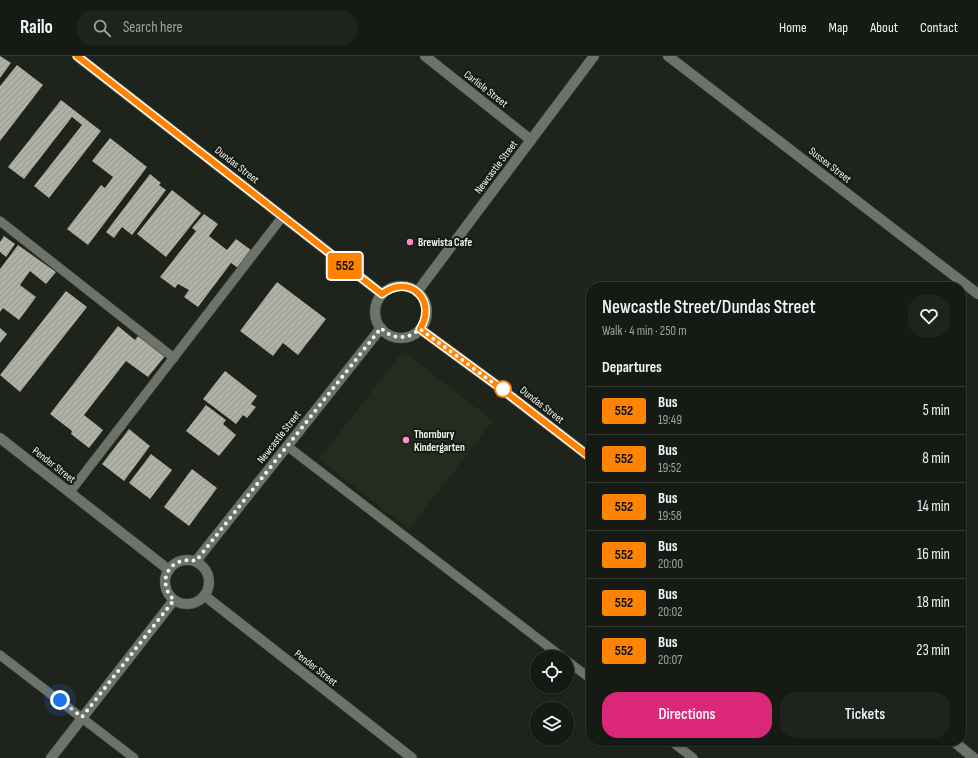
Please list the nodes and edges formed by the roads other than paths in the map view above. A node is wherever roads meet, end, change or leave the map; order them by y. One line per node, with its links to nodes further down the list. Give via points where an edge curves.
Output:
1 (78, 56): 6 (street, Dundas Street)
2 (425, 56): 5 (street, Carlisle Street)
3 (594, 56): 5 (street, Newcastle Street)
4 (668, 56): 8 (street, Sussex Street)
5 (531, 140): 10 (street, Newcastle Street)
6 (283, 216): 11 (street, Dundas Street); 15 (lane)
7 (0, 221): 15 (lane)
8 (962, 282)
9 (966, 285): 12 (street, Sussex Street)
10 (417, 292): 11 (street, via 403,286); 14 (street, via 426,306 425,322)
11 (382, 294): 13 (street, via 375,307 377,322)
12 (978, 294)
13 (381, 328): 14 (street, via 386,333 400,338 415,334); 17 (street, Newcastle Street)
14 (420, 329): 18 (street, Dundas Street)
15 (174, 358): 19 (lane)
16 (0, 438): 19 (street, Pender Street)
17 (287, 446): 20 (street, Newcastle Street); 24 (lane)
18 (586, 454)
19 (70, 492): 21 (street, Pender Street)
20 (196, 561): 21 (street, via 184,560); 22 (street, via 207,570 209,577 210,584)
21 (168, 570): 23 (street, via 165,582 169,595)
22 (205, 596): 23 (street, via 200,601 186,605); 33 (street, Pender Street)
23 (174, 600): 28 (street)
24 (553, 650)
25 (0, 655): 28 (lane)
26 (574, 666): 27 (lane)
27 (586, 675)
28 (82, 717): 31 (street); 32 (lane)
29 (677, 746): 34 (lane)
30 (958, 746): 35 (street)
31 (51, 758)
32 (134, 758)
33 (412, 758)
34 (693, 758)
35 (974, 758)

